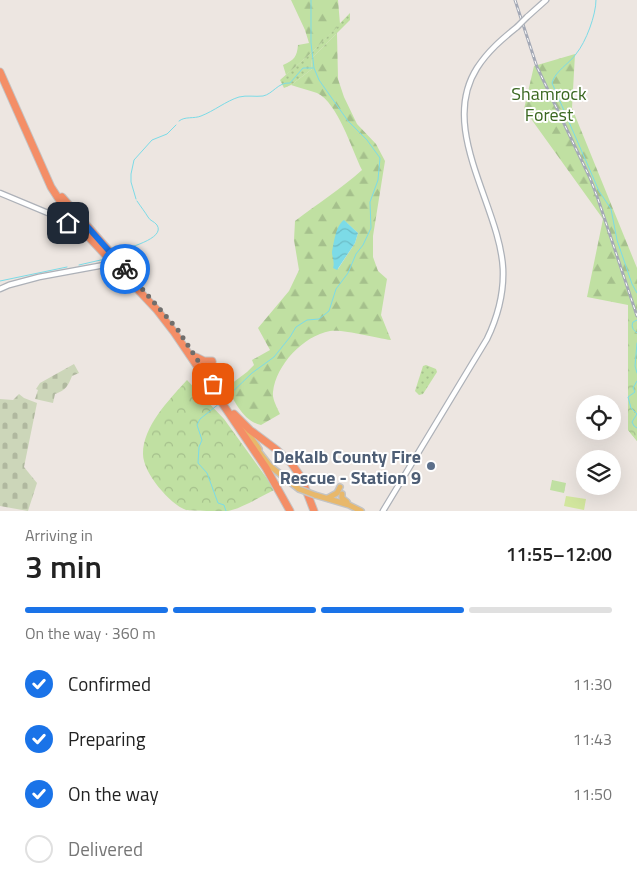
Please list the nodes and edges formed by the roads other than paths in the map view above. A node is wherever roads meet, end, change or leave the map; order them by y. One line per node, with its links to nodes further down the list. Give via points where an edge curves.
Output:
1 (546, 0): 23 (main road, bridge, via 496,44 477,67 464,109 465,131 502,259 501,301 487,339)
2 (0, 72): 4 (highway, via 51,187)
3 (0, 193): 5 (main road)
4 (75, 217): 5 (main road); 6 (highway); 7 (highway)
5 (60, 218): 6 (main road)
6 (86, 234): 7 (highway)
7 (116, 263): 8 (main road, via 32,279); 9 (highway, via 170,320); 11 (highway, via 168,324)
8 (0, 289)
9 (196, 357): 10 (highway); 10 (highway, via 212,361 206,366)
10 (207, 375): 11 (highway)
11 (219, 396): 12 (highway)
12 (225, 405): 13 (highway); 14 (highway)
13 (232, 412): 15 (main road); 21 (highway, via 291,463)
14 (242, 431): 15 (main road); 20 (highway)
15 (279, 475): 18 (main road, bridge, via 299,489)
16 (340, 487): 18 (main road)
17 (342, 494): 19 (main road)
18 (328, 498): 19 (main road)
19 (349, 505): 22 (main road)
20 (290, 511)
21 (314, 511)
22 (361, 511)
23 (383, 511)

